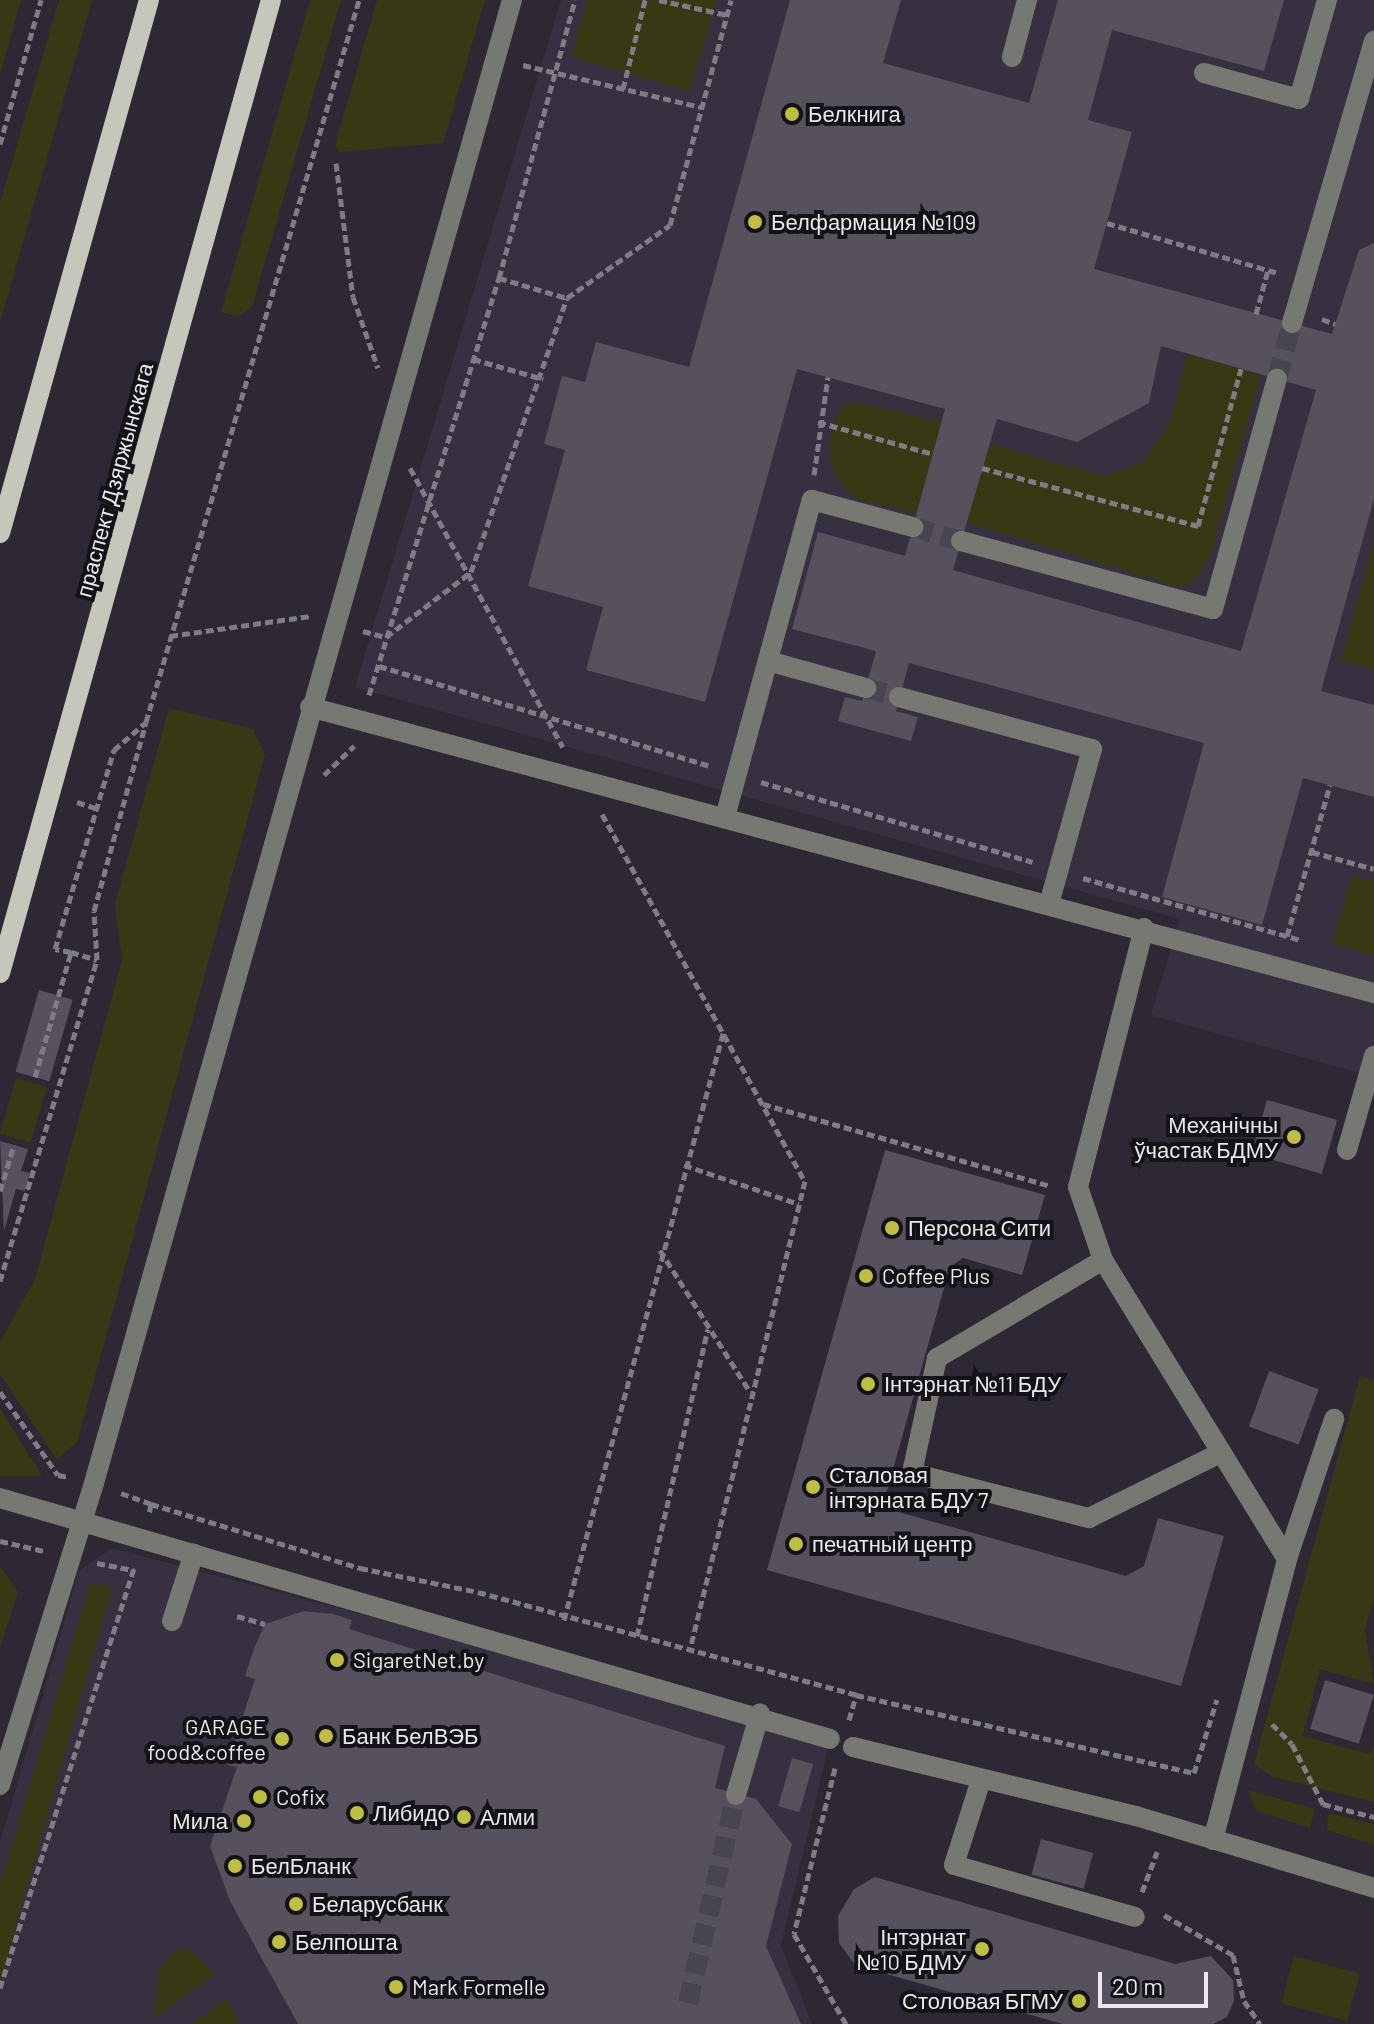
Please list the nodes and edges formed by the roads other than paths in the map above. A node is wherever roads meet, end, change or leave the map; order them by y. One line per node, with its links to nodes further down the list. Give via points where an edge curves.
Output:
1 (149, 0): 12 (main road)
2 (271, 0): 21 (main road, праспект Дзяржынскага)
3 (512, 0): 17 (street)
4 (1027, 0): 7 (street)
5 (1327, 0): 8 (street, via 1299,99)
6 (1374, 41): 9 (street)
7 (1012, 57)
8 (1204, 73)
9 (1292, 323)
10 (1277, 379): 13 (street, via 1213,609)
11 (913, 527): 14 (street, via 812,500)
12 (0, 533)
13 (961, 541)
14 (768, 661): 15 (street); 18 (street)
15 (866, 688)
16 (899, 697): 19 (street, via 1092,749)
17 (310, 707): 18 (street); 29 (street)
18 (725, 817): 19 (street)
19 (1049, 904): 20 (street)
20 (1144, 928): 22 (street); 25 (street, via 1080,1155 1078,1187)
21 (0, 973)
22 (1374, 993)
23 (1374, 1056): 24 (street)
24 (1347, 1150)
25 (1103, 1260): 27 (street); 27 (street, via 937,1358 912,1473 1089,1518)
26 (1334, 1419): 31 (street)
27 (1222, 1452): 31 (street)
28 (0, 1498): 29 (street)
29 (82, 1520): 30 (street); 35 (street)
30 (194, 1553): 32 (street); 33 (street)
31 (1287, 1559): 37 (street)
32 (172, 1621)
33 (760, 1713): 34 (street); 36 (street)
34 (980, 1783): 37 (street); 39 (street, via 954,1865)
35 (0, 1785)
36 (736, 1795)
37 (1213, 1840): 38 (street)
38 (1374, 1888)
39 (1141, 1910)

